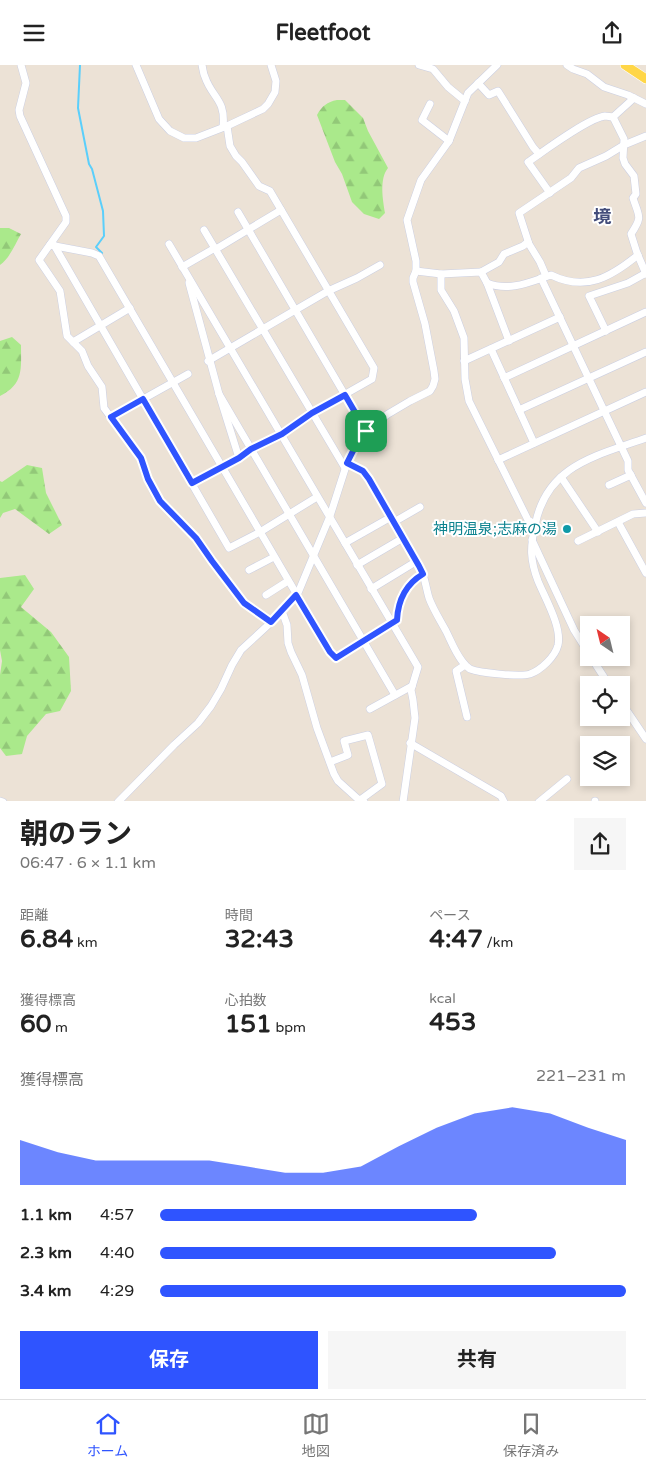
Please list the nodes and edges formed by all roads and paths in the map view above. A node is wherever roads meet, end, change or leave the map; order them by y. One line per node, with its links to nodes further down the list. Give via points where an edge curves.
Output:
1 (21, 65): 28 (street, via 26,83 20,116 66,216 66,222)
2 (202, 65): 16 (street, via 205,78 220,101)
3 (271, 65): 16 (street, via 276,81 275,92 268,104)
4 (419, 65): 12 (street, via 433,69)
5 (496, 65): 10 (street)
6 (567, 65): 11 (street, via 604,87)
7 (625, 65): 9 (main road)
8 (138, 66): 16 (street, via 159,119 170,131 184,138 196,138)
9 (646, 79)
10 (478, 83): 12 (street); 20 (street, via 489,95 498,91)
11 (634, 98): 13 (street); 15 (street)
12 (465, 101): 18 (street)
13 (646, 104)
14 (430, 105): 18 (street, via 422,120)
15 (613, 117): 19 (street); 20 (street, via 598,119)
16 (225, 127): 22 (street, via 236,156 259,186 270,191)
17 (646, 136): 19 (street)
18 (450, 141): 33 (street, via 422,179 409,212 407,220)
19 (624, 145): 21 (street, via 579,169); 30 (street, via 623,158 634,176 636,194 633,199 640,219 631,234)
20 (539, 154): 21 (street, via 528,162)
21 (550, 193): 26 (street, via 519,213)
22 (281, 210): 25 (street); 40 (street)
23 (238, 213): 25 (street)
24 (204, 230): 29 (street)
25 (248, 230): 29 (street); 42 (street)
26 (528, 242): 34 (street, via 504,254 499,262); 38 (street, via 540,262)
27 (169, 244): 32 (street)
28 (52, 245): 41 (street, via 99,255); 45 (street); 49 (street, via 39,260 60,291 65,329)
29 (216, 248): 32 (street); 46 (street)
30 (638, 255): 35 (street); 38 (street, via 612,274 590,281 562,280 551,275)
31 (380, 265): 40 (street)
32 (182, 267): 37 (street)
33 (416, 271): 36 (street); 68 (street, via 413,282 435,379 433,387)
34 (481, 272): 36 (street); 39 (street)
35 (646, 273): 47 (street, via 628,283 590,295)
36 (441, 274): 55 (street, via 441,290 454,311 464,338)
37 (187, 275): 51 (street); 54 (street)
38 (543, 277): 39 (street, via 514,286); 44 (street)
39 (487, 283): 48 (street)
40 (328, 291): 42 (street); 62 (street, via 374,368 372,379)
41 (130, 308): 45 (street); 59 (street)
42 (295, 310): 46 (street); 62 (street)
43 (646, 312): 47 (street)
44 (560, 317): 48 (street); 50 (street)
45 (100, 325): 49 (street); 63 (street)
46 (263, 329): 51 (street); 66 (street)
47 (606, 331): 50 (street)
48 (509, 341): 52 (street)
49 (73, 342): 67 (street, via 82,351 102,387 104,408)
50 (574, 346): 57 (street); 58 (street)
51 (230, 348): 54 (street); 69 (street)
52 (491, 349): 55 (street); 57 (street)
53 (646, 352): 58 (street)
54 (209, 361): 61 (street)
55 (464, 361): 75 (street, via 469,401)
56 (188, 374): 59 (street)
57 (504, 378): 64 (street)
58 (589, 378): 64 (street); 65 (street)
59 (173, 382): 63 (street); 77 (street)
60 (646, 392): 65 (street)
61 (219, 394): 73 (street); 74 (street)
62 (345, 395): 66 (street); 68 (street)
63 (143, 399): 67 (street); 80 (street)
64 (519, 410): 71 (street)
65 (604, 411): 71 (street); 72 (street)
66 (312, 413): 69 (street); 76 (street)
67 (111, 417): 109 (street, via 141,458 160,501 196,538 244,603)
68 (366, 431): 76 (street)
69 (282, 434): 73 (street); 82 (street)
70 (646, 438): 72 (street)
71 (534, 443): 75 (street)
72 (621, 447): 78 (street); 79 (street, via 575,466)
73 (251, 449): 74 (street); 86 (street)
74 (239, 458): 77 (street)
75 (498, 460): 90 (street, via 528,520)
76 (346, 466): 87 (street); 88 (street, via 363,471)
77 (222, 467): 80 (street); 91 (street)
78 (631, 475): 81 (street); 83 (street)
79 (561, 477): 90 (street, via 544,498); 92 (street)
80 (192, 483): 91 (street, via 229,548)
81 (609, 485)
82 (317, 497): 86 (street); 87 (street)
83 (646, 503)
84 (420, 507): 88 (street)
85 (646, 513): 89 (street, via 633,514)
86 (289, 514): 91 (street); 98 (street)
87 (330, 516): 96 (street); 98 (street)
88 (392, 519): 93 (street); 96 (street)
89 (618, 522): 92 (street); 102 (street)
90 (535, 524): 94 (street)
91 (260, 532): 97 (street)
92 (598, 532): 95 (street)
93 (403, 537): 99 (street); 100 (street)
94 (532, 540): 111 (street); 113 (street, via 532,566 556,625 558,646 547,663 531,674 521,676 478,671)
95 (578, 541)
96 (344, 543): 100 (street)
97 (274, 557): 101 (street); 104 (street)
98 (313, 557): 107 (street); 112 (street)
99 (416, 561): 103 (street); 105 (street)
100 (357, 565): 105 (street)
101 (249, 571)
102 (646, 573)
103 (423, 574): 110 (street, via 407,588 397,620); 113 (street, via 436,613)
104 (288, 581): 106 (street); 107 (street)
105 (371, 589): 110 (street)
106 (266, 595)
107 (296, 595): 108 (street); 112 (street, via 336,658)
108 (282, 611): 109 (street); 121 (street, via 288,643 302,675)
109 (271, 622): 123 (street, via 241,650 211,706 198,723)
110 (392, 623): 112 (street); 114 (street, via 418,667)
111 (580, 640)
112 (363, 641): 115 (street)
113 (465, 665): 118 (street, via 456,671)
114 (412, 686): 115 (street); 120 (street, via 415,718)
115 (395, 695): 116 (street)
116 (370, 709)
117 (630, 715): 119 (street)
118 (467, 717)
119 (646, 739)
120 (410, 743): 125 (street); 126 (street, via 501,796)
121 (330, 762): 124 (street, via 338,781); 124 (street, via 348,755 344,741 368,735 382,784 365,795)
122 (567, 779): 127 (street)
123 (118, 801)
124 (362, 801)
125 (403, 801)
126 (504, 801)
127 (540, 801)

